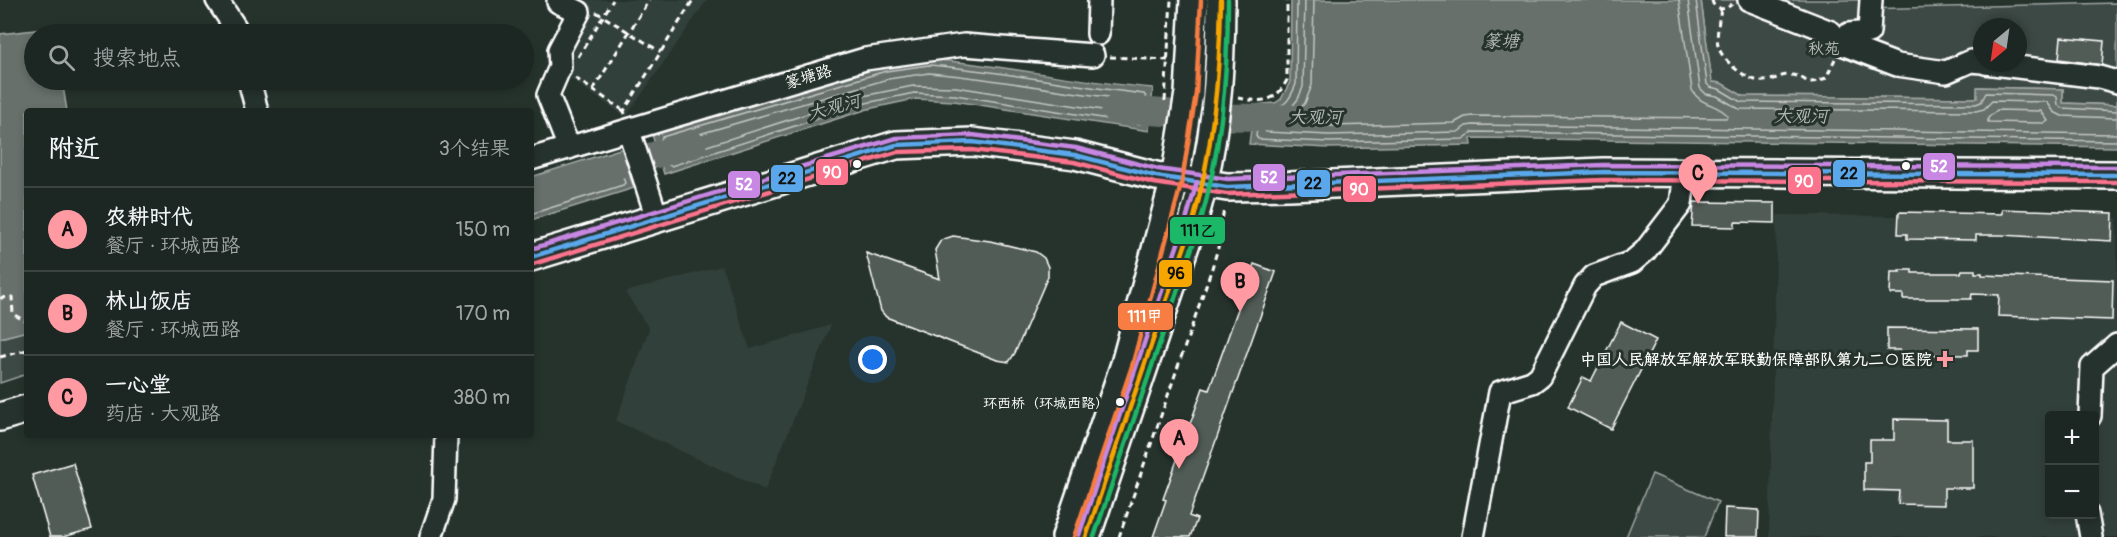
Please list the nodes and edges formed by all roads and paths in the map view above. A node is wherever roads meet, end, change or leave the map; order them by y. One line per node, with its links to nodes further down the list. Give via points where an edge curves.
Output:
1 (217, 0): 18 (street)
2 (613, 0): 17 (path)
3 (649, 0): 19 (path)
4 (693, 0): 22 (path)
5 (1099, 0): 20 (street)
6 (1171, 0): 24 (path)
7 (1194, 0): 32 (main road)
8 (1221, 0): 33 (main road)
9 (1287, 0): 33 (path, via 1287,80 1282,90 1273,98 1258,101)
10 (1712, 0): 15 (path)
11 (1734, 0): 15 (path)
12 (1749, 0): 21 (street, via 1831,32)
13 (1871, 0): 21 (street, via 1869,32 1849,34)
14 (558, 2): 36 (street, via 579,12 559,50 560,67 548,95)
15 (1721, 9): 21 (path, via 1718,46 1724,57 1738,70 1764,82 1783,75 1794,75 1806,82 1826,78)
16 (596, 12): 17 (path)
17 (603, 16): 19 (path); 26 (path)
18 (233, 24)
19 (629, 32): 22 (path); 31 (path)
20 (1098, 33)
21 (1842, 44): 25 (street, via 1897,65 1946,72)
22 (661, 52): 35 (path)
23 (1093, 56): 24 (path); 35 (street, 篆塘路, via 964,45 865,59)
24 (1168, 60): 32 (path)
25 (1973, 61)
26 (573, 64)
27 (2027, 68): 29 (street)
28 (568, 74): 31 (path)
29 (2117, 82)
30 (252, 90): 34 (street)
31 (593, 90): 35 (path)
32 (1178, 91): 40 (main road, via 1184,135)
33 (1227, 97): 41 (main road, via 1212,139)
34 (256, 108)
35 (627, 121): 36 (street, 篆塘路); 42 (street)
36 (569, 148): 37 (street, 篆塘路)
37 (534, 158)
38 (1685, 172): 39 (main road); 41 (main road); 58 (street, via 1681,204 1645,251 1632,262 1594,276 1585,286 1540,376 1500,392)
39 (2117, 175)
40 (1175, 179): 41 (main road); 42 (main road, via 1076,155 1006,146 972,142 896,145); 55 (main road, via 1125,364)
41 (1216, 186): 56 (main road, via 1190,233); 57 (path, via 1218,249)
42 (657, 218): 43 (main road)
43 (534, 256)
44 (0, 298): 45 (path, via 12,297 13,314)
45 (24, 320)
46 (2117, 345): 50 (street, via 2092,367)
47 (24, 351): 48 (path)
48 (0, 357)
49 (24, 410): 51 (main road)
50 (2090, 411)
51 (0, 417)
52 (446, 438): 54 (street, via 444,500)
53 (2088, 519): 59 (street)
54 (431, 537)
55 (1066, 537)
56 (1086, 537)
57 (1119, 537)
58 (1473, 537)
59 (2091, 537)

